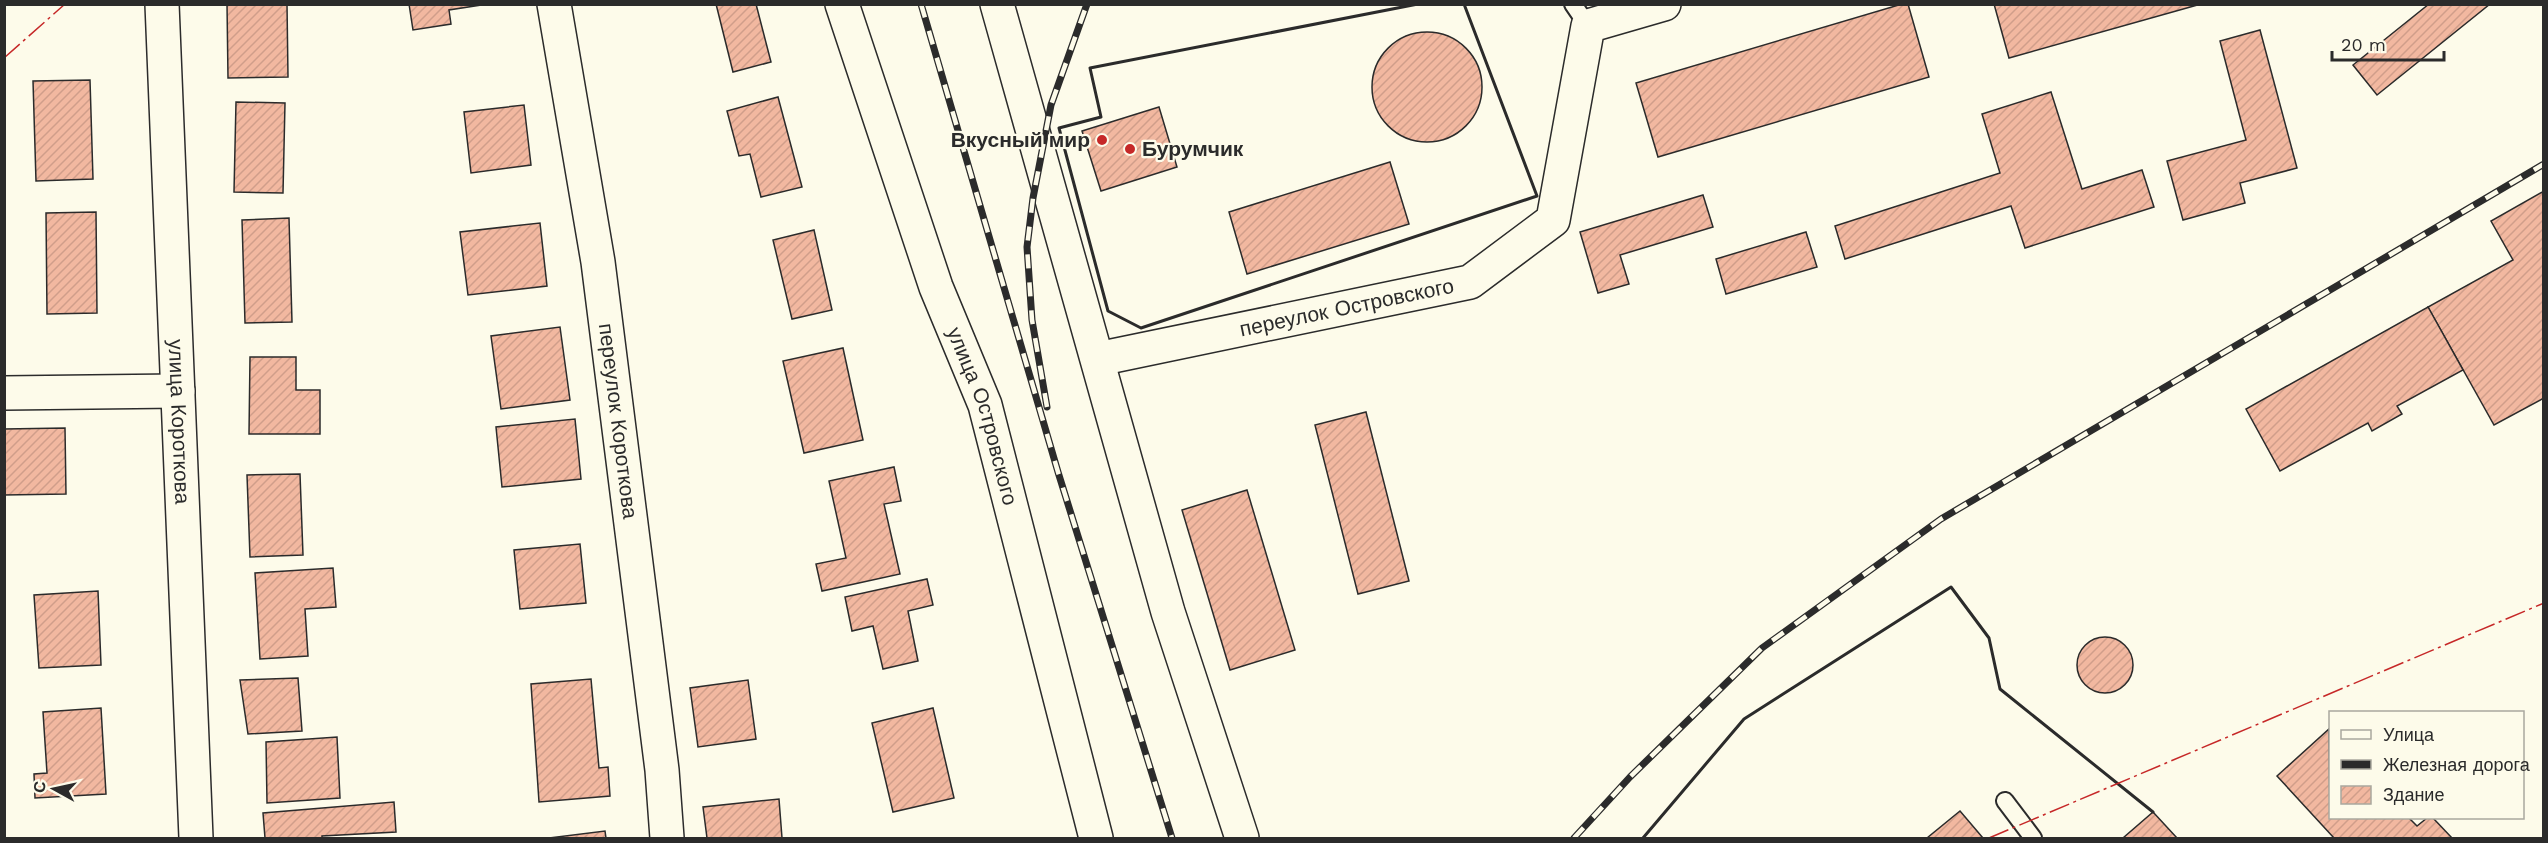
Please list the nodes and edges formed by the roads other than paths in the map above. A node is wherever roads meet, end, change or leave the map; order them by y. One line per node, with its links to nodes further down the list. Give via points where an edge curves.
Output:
1 (162, 4): 8 (street, улица Короткова)
2 (554, 4): 12 (street, переулок Короткова, via 597,262 662,770)
3 (842, 4): 13 (street, улица Островского, via 936,287 985,405)
4 (997, 4): 7 (street)
5 (1664, 4): 6 (street, переулок Островского)
6 (1580, 15): 7 (street, переулок Островского, via 1553,220 1470,282)
7 (1098, 359): 14 (street, via 1168,612)
8 (178, 391): 9 (street); 11 (street, улица Короткова)
9 (4, 393)
10 (2005, 801): 15 (lane)
11 (196, 838)
12 (667, 838)
13 (1096, 838)
14 (1242, 838)
15 (2033, 838)

